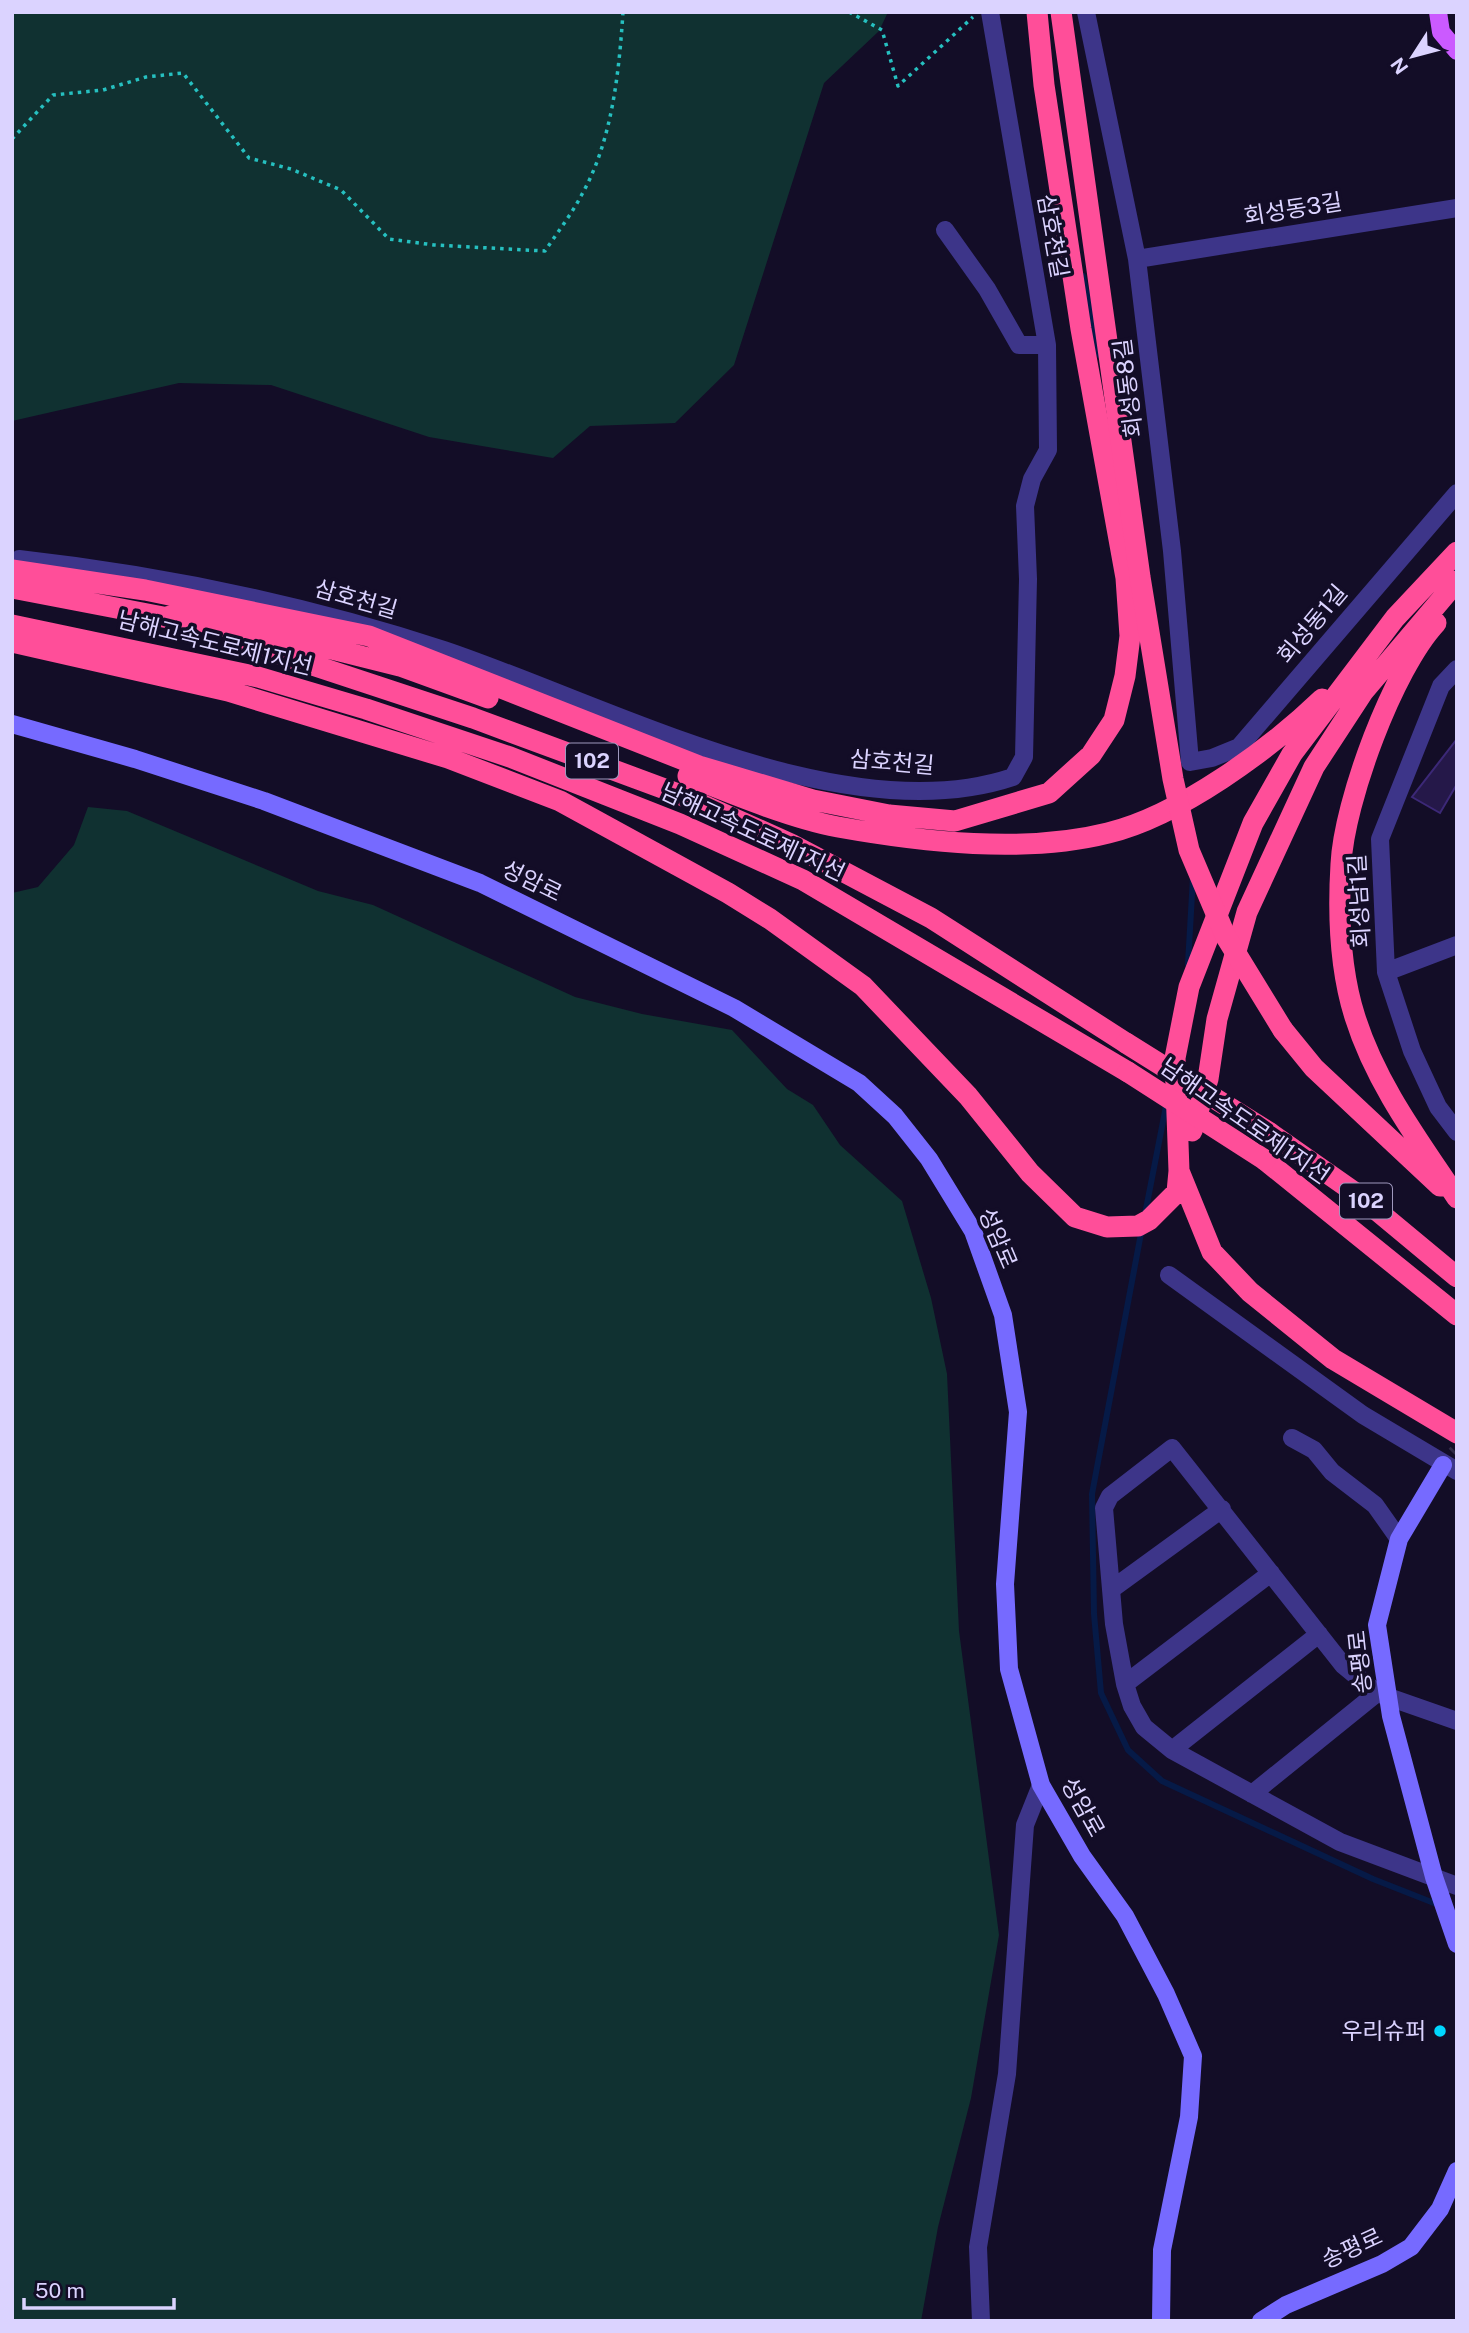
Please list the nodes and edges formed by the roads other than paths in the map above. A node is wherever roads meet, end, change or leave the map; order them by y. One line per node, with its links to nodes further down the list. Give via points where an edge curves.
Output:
1 (990, 12): 10 (street, 삼호천길)
2 (1037, 12): 13 (highway, via 1081,329 1126,578 1130,636 1114,720 1091,755 1049,793 955,821 889,815 813,800 699,766 369,636)
3 (1061, 12): 28 (highway, bridge, via 1140,577 1189,850 1226,937 1283,1030 1314,1068)
4 (1086, 12): 9 (street, 회성동8길)
5 (1438, 12): 6 (main road, via 1441,32)
6 (1457, 51)
7 (1457, 208): 9 (street, 회성동3길)
8 (944, 230): 10 (street, via 987,289 1019,345)
9 (1137, 259): 23 (street, 회성동8길, via 1172,551)
10 (1047, 345): 13 (street, 삼호천길, via 1048,450 1032,479 1025,506 1024,757 1013,777 981,788 919,793 793,774 664,735 445,651 342,619 114,570)
11 (1457, 493): 23 (street, 회성동1길, via 1239,747)
12 (1457, 552): 20 (highway)
13 (16, 565)
14 (1457, 581): 27 (highway, via 1363,692 1314,767 1247,912 1217,1020 1208,1079)
15 (12, 588): 17 (highway, 남해고속도로제1지선 / 102)
16 (1457, 601): 28 (highway, via 1429,630 1397,681 1369,749 1340,862 1342,951 1355,1017 1388,1092)
17 (170, 616): 20 (highway, via 400,666 731,793 836,827 980,844 1108,833 1160,813 1226,774 1308,712); 30 (highway, 남해고속도로제1지선 / 102, bridge, via 473,718 718,811 791,844 931,918 1270,1133 1357,1194)
18 (12, 625): 31 (highway, 남해고속도로제1지선 / 102, bridge, via 258,677 366,709 510,757 680,824 803,880 1128,1072 1265,1160)
19 (12, 642): 27 (highway, via 229,691 447,758 560,801 651,850 770,919 863,986 1075,1217 1107,1227 1138,1226 1177,1192)
20 (1364, 659): 27 (highway, via 1292,754 1254,822 1189,987 1175,1058)
21 (1457, 669): 25 (street, 회성남1길, via 1441,686 1380,839)
22 (12, 724): 44 (main road, 성암로, via 264,801 480,883 734,1008 859,1083 895,1116 929,1159 972,1231 1003,1315 1018,1412 1005,1584 1009,1669)
23 (1189, 762)
24 (1457, 945): 25 (street)
25 (1386, 972): 26 (street, 회성남1길, via 1412,1051 1438,1107)
26 (1457, 1132)
27 (1179, 1171): 32 (highway, via 1212,1252 1251,1293 1333,1359)
28 (1457, 1200)
29 (1169, 1275): 34 (street, via 1363,1415)
30 (1457, 1277)
31 (1457, 1315)
32 (1450, 1429)
33 (1292, 1438): 36 (street, via 1314,1450 1332,1472 1376,1505)
34 (1452, 1464): 36 (main road, 송평로)
35 (1222, 1509): 37 (street); 38 (street); 38 (street, via 1172,1448 1110,1496 1104,1508)
36 (1399, 1539): 41 (main road, 송평로, via 1377,1625)
37 (1271, 1573): 39 (street); 40 (street)
38 (1112, 1589): 40 (street)
39 (1319, 1634): 41 (street, via 1343,1665); 43 (street)
40 (1125, 1684): 43 (street, via 1144,1727)
41 (1382, 1694): 42 (street); 45 (street); 46 (main road, 송평로)
42 (1457, 1721)
43 (1172, 1750): 45 (street)
44 (1041, 1785): 51 (street, via 1025,1825 1007,2074 978,2248); 52 (main road, 성암로, via 1082,1856 1125,1916 1193,2056 1189,2117 1162,2250)
45 (1252, 1794): 46 (street, via 1340,1842)
46 (1434, 1877): 47 (street); 48 (main road, 송평로)
47 (1457, 1886)
48 (1457, 1944)
49 (1457, 2171): 50 (main road, 송평로, via 1440,2209 1411,2247)
50 (1266, 2317)
51 (981, 2321)
52 (1161, 2321)

